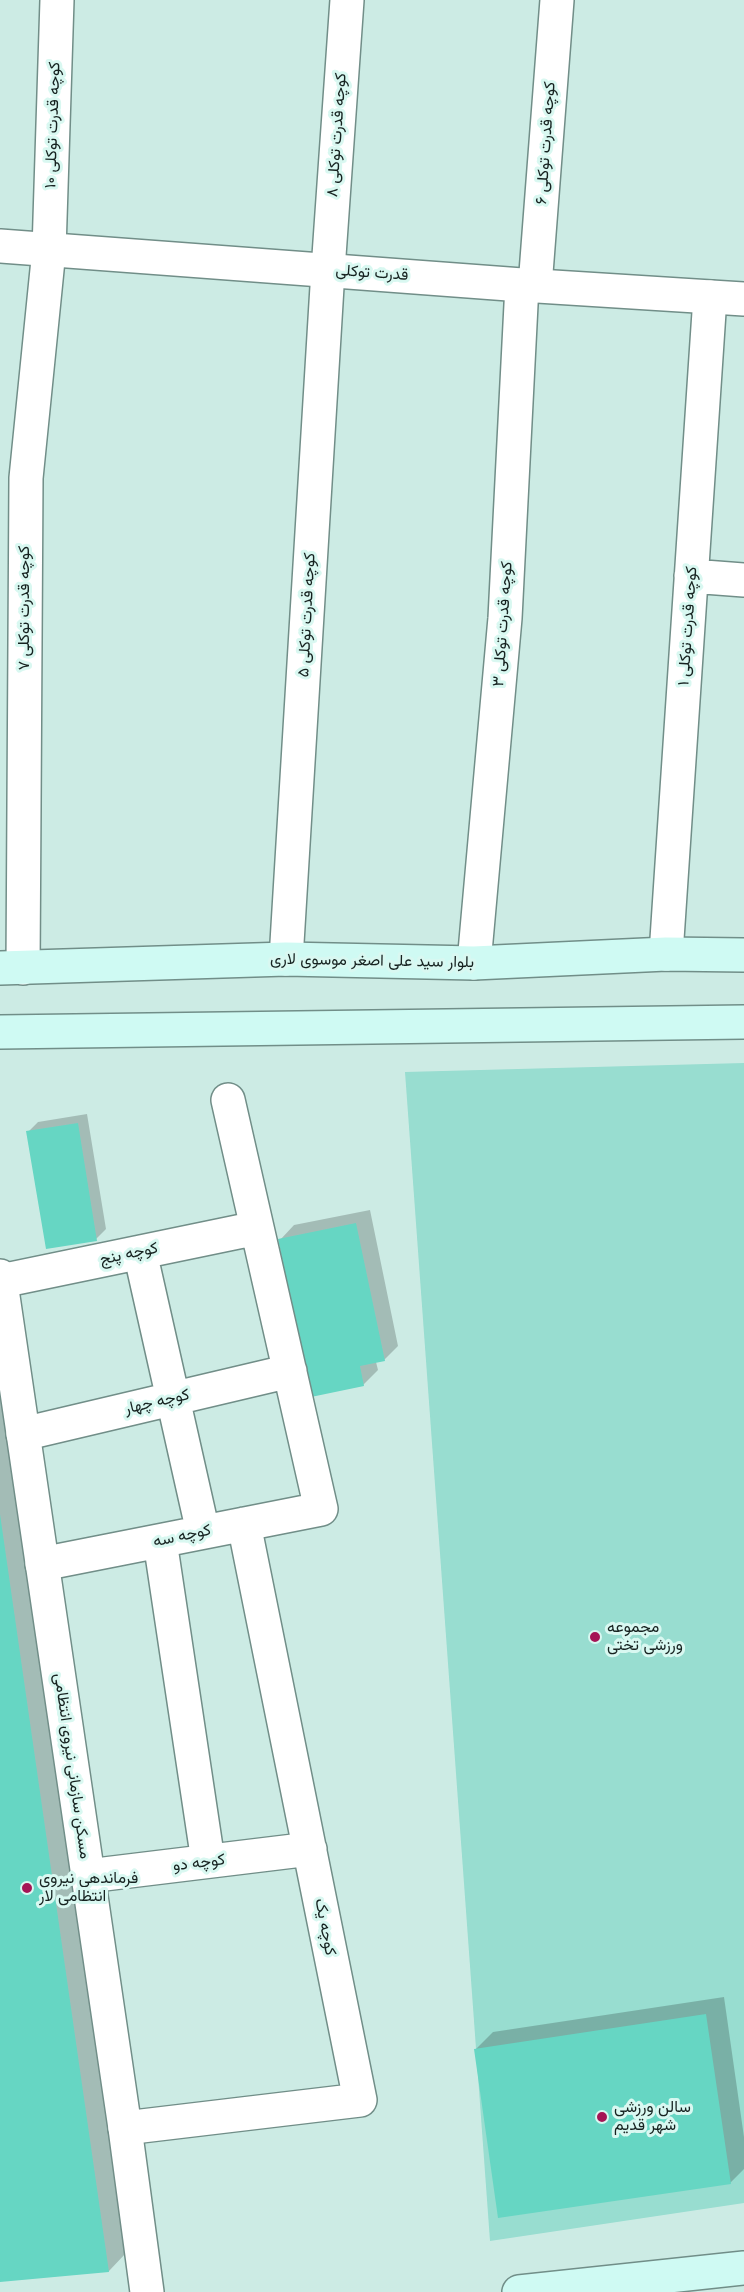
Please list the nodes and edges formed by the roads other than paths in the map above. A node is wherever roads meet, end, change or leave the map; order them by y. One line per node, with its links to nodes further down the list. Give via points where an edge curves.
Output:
1 (57, 0): 5 (street, کوچه قدرت توکلی ۱۰)
2 (347, 0): 6 (street, کوچه قدرت توکلی ۸)
3 (557, 0): 7 (street, کوچه قدرت توکلی ۶)
4 (0, 246): 5 (street, قدرت توکلی)
5 (49, 249): 6 (street, قدرت توکلی); 16 (street, کوچه قدرت توکلی ۷, via 26,478)
6 (328, 270): 7 (street, قدرت توکلی); 14 (street, کوچه قدرت توکلی ۵)
7 (529, 285): 8 (street, قدرت توکلی); 15 (street, کوچه قدرت توکلی ۳, via 505,618)
8 (710, 297): 9 (street, قدرت توکلی); 10 (street, کوچه قدرت توکلی ۱)
9 (744, 299)
10 (691, 576): 11 (street); 12 (street, کوچه قدرت توکلی ۱)
11 (744, 580)
12 (666, 954): 13 (main road, بلوار سید علی اصغر موسوی لاری); 15 (main road, بلوار سید علی اصغر موسوی لاری)
13 (744, 956)
14 (285, 959): 15 (main road, بلوار سید علی اصغر موسوی لاری); 16 (main road, بلوار سید علی اصغر موسوی لاری)
15 (474, 963)
16 (11, 968)
17 (744, 1022): 18 (main road)
18 (0, 1032)
19 (228, 1100): 20 (street)
20 (257, 1228): 21 (street, کوچه پنج); 24 (street)
21 (140, 1252): 23 (street, کوچه پنج); 25 (street)
22 (0, 1276): 23 (street, مسکن سازمانی نیروی انتظامی)
23 (1, 1281): 26 (street, مسکن سازمانی نیروی انتظامی)
24 (290, 1371): 25 (street, کوچه چهار); 27 (street, کوچه سه, via 321,1509)
25 (174, 1398): 26 (street, کوچه چهار); 28 (street)
26 (23, 1434): 30 (street, مسکن سازمانی نیروی انتظامی)
27 (244, 1524): 28 (street, کوچه سه); 31 (street, کوچه یک)
28 (203, 1532): 29 (street, کوچه سه)
29 (160, 1541): 30 (street, کوچه سه); 32 (street)
30 (42, 1564): 33 (street, مسکن سازمانی نیروی انتظامی)
31 (310, 1849): 32 (street, کوچه دو); 34 (street, کوچه یک, via 360,2100)
32 (208, 1862): 33 (street, کوچه دو)
33 (88, 1876): 34 (street, مسکن سازمانی نیروی انتظامی)
34 (125, 2128): 36 (street, مسکن سازمانی نیروی انتظامی)
35 (744, 2268): 37 (main road)
36 (147, 2292)
37 (519, 2292)

